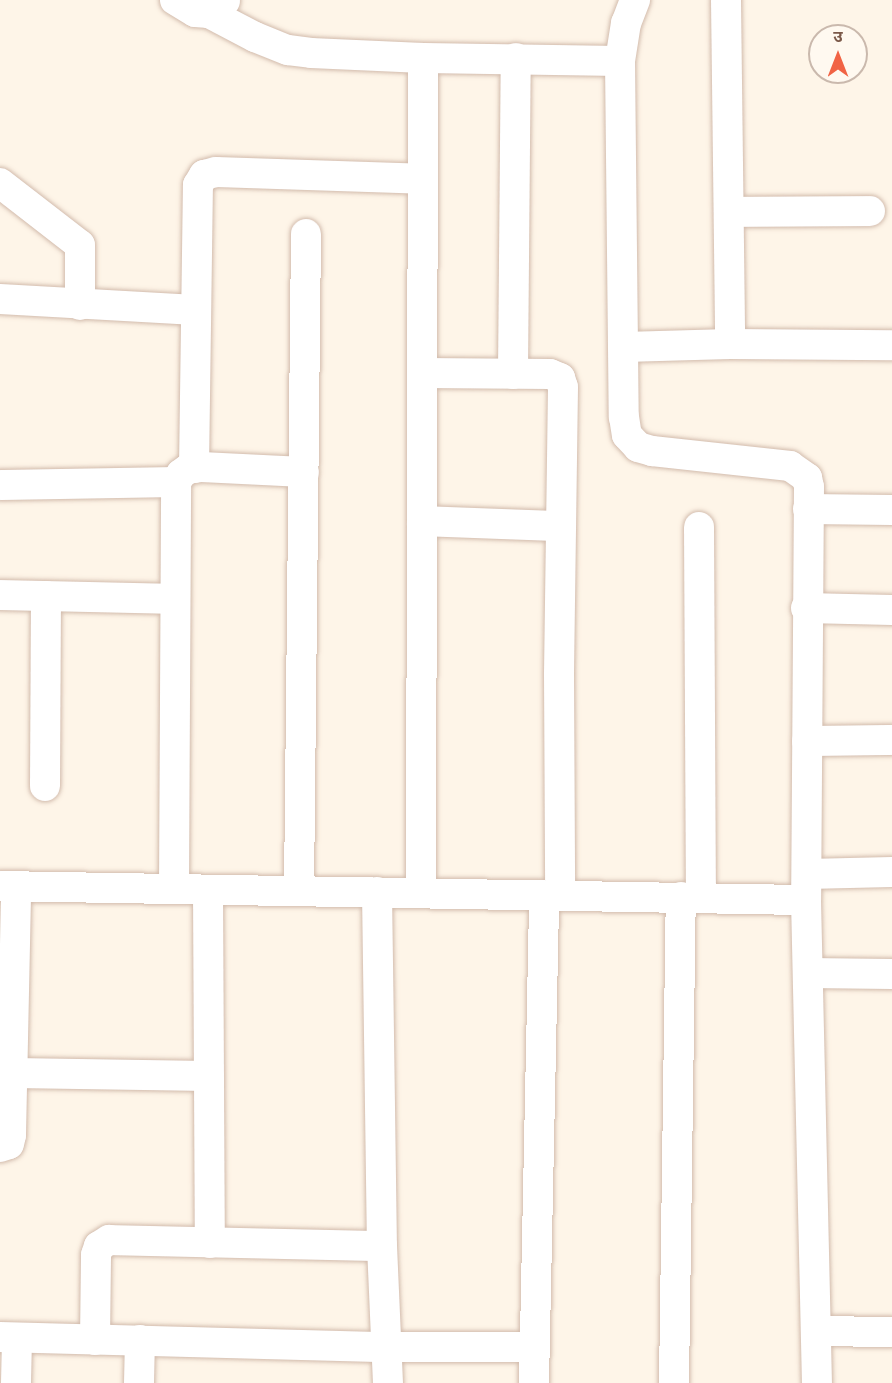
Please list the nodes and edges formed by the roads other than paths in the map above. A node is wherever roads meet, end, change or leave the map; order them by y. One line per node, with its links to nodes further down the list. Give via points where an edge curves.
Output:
1 (175, 0): 4 (street, via 195,12)
2 (635, 0): 7 (street, via 626,23)
3 (726, 0): 11 (street)
4 (217, 6): 5 (street, via 255,38 288,50)
5 (423, 58): 6 (street); 8 (street)
6 (516, 58): 7 (street); 20 (street)
7 (620, 61): 18 (street)
8 (423, 178): 15 (street, via 216,172 204,175 198,185); 19 (street)
9 (0, 183): 14 (street, via 80,245)
10 (870, 211): 11 (street)
11 (729, 212): 16 (street)
12 (306, 234): 21 (street)
13 (0, 299): 14 (street)
14 (80, 305): 15 (street)
15 (196, 310): 22 (street)
16 (730, 344): 17 (street); 18 (street)
17 (892, 345)
18 (624, 347): 24 (street, via 624,417 627,435 638,447 790,466 807,478)
19 (422, 373): 20 (street); 26 (street)
20 (513, 374): 27 (street, via 550,374 560,378 563,387)
21 (304, 472): 22 (street); 42 (street)
22 (185, 475): 23 (street); 31 (street)
23 (0, 485)
24 (808, 509): 25 (street); 32 (street)
25 (892, 510)
26 (422, 521): 27 (street); 44 (street)
27 (561, 526): 45 (street)
28 (699, 527): 46 (street)
29 (0, 595): 30 (street)
30 (46, 596): 31 (street); 36 (street)
31 (175, 599): 40 (street)
32 (806, 608): 33 (street); 35 (street)
33 (892, 610)
34 (892, 740): 35 (street)
35 (807, 741): 39 (street)
36 (45, 786)
37 (892, 872): 39 (street)
38 (8, 887): 40 (street); 49 (street)
39 (806, 887): 46 (street); 47 (street)
40 (174, 889): 41 (street)
41 (208, 890): 42 (street); 51 (street)
42 (299, 891): 43 (street)
43 (377, 892): 44 (street); 54 (street)
44 (421, 892): 45 (street)
45 (552, 895): 46 (street); 61 (street)
46 (691, 897): 66 (street)
47 (808, 973): 48 (street); 55 (street)
48 (892, 974)
49 (7, 1026): 50 (street)
50 (13, 1073): 51 (street); 52 (street, via 12,1135 9,1144)
51 (209, 1076): 53 (street)
52 (0, 1147)
53 (210, 1243): 54 (street); 58 (street, via 109,1240 99,1246)
54 (382, 1246): 60 (street)
55 (817, 1331): 56 (street); 67 (street)
56 (892, 1332)
57 (9, 1338): 58 (street); 62 (street)
58 (95, 1340): 59 (street)
59 (140, 1340): 60 (street); 63 (street)
60 (387, 1347): 61 (street); 64 (street)
61 (534, 1347): 65 (street)
62 (16, 1383)
63 (139, 1383)
64 (387, 1383)
65 (534, 1383)
66 (674, 1383)
67 (817, 1383)

